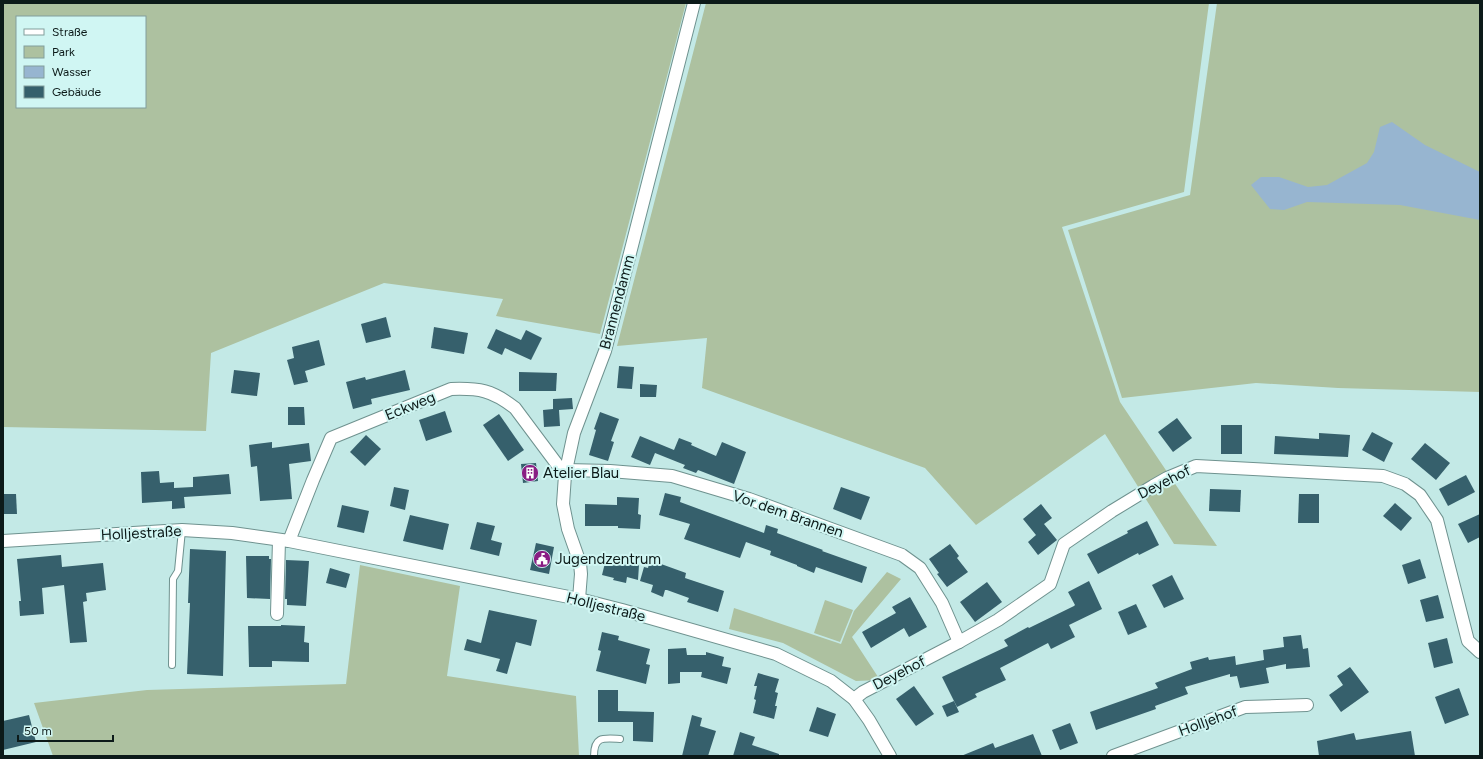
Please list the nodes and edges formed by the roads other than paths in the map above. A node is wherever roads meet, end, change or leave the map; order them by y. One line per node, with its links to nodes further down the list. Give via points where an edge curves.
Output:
1 (694, 3): 2 (street, Brannendamm, via 605,351 574,433)
2 (565, 473): 4 (street, Eckweg, via 515,408 487,391 451,389 331,438); 6 (street, Brannendamm, via 563,504 568,529 580,563); 8 (street, Vor dem Brannen, via 610,471 672,476 749,499 902,555 920,568 942,604)
3 (182, 530): 4 (street, Holljestraße); 5 (street, Holljestraße); 10 (lane, via 178,571 173,579)
4 (284, 540): 6 (street, Holljestraße); 7 (street)
5 (3, 541)
6 (579, 599): 11 (street, Holljestraße, via 776,654 831,681)
7 (277, 614)
8 (959, 642): 9 (street, Deyehof, via 998,620 1050,584 1064,544 1153,486 1196,466 1383,476 1405,484 1420,495 1437,520 1468,641); 11 (street, Deyehof)
9 (1480, 652)
10 (172, 665)
11 (854, 698): 15 (street, Holljestraße)
12 (1307, 705): 16 (street, Holljehof, via 1246,707)
13 (620, 739): 14 (lane, via 599,740 595,745)
14 (594, 756)
15 (890, 756)
16 (1113, 756)

